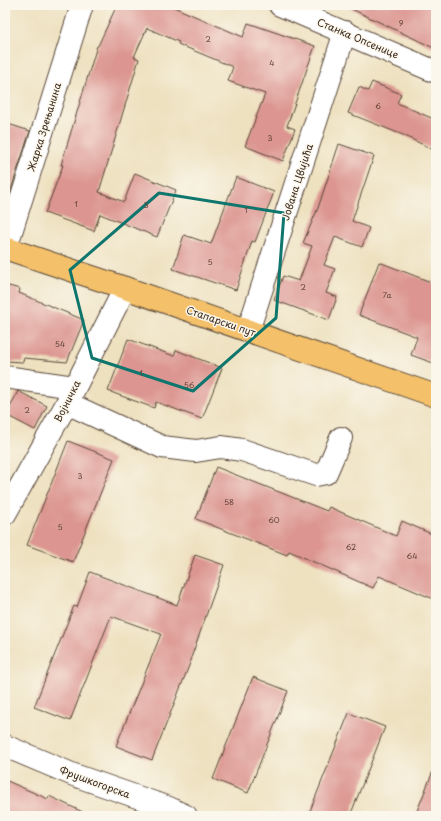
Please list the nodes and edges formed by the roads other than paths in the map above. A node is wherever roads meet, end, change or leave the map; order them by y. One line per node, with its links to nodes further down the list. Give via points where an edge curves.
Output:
1 (82, 5): 5 (street, Жарка Зрењанина)
2 (280, 5): 3 (street, Станка Опсенице)
3 (345, 32): 4 (street, Станка Опсенице); 7 (street, Јована Цвијића)
4 (436, 72)
5 (6, 248): 6 (main road, Стапарски пут)
6 (125, 288): 7 (main road, Стапарски пут); 9 (street, Војничка)
7 (248, 331): 10 (main road, Стапарски пут)
8 (5, 377): 9 (street)
9 (70, 395): 11 (street, via 162,446 196,451 221,447 242,450 316,475 326,473); 12 (street, Војничка)
10 (436, 396)
11 (341, 438)
12 (5, 514)
13 (5, 746): 14 (street, Фрушкогорска, via 74,775)
14 (186, 816)

